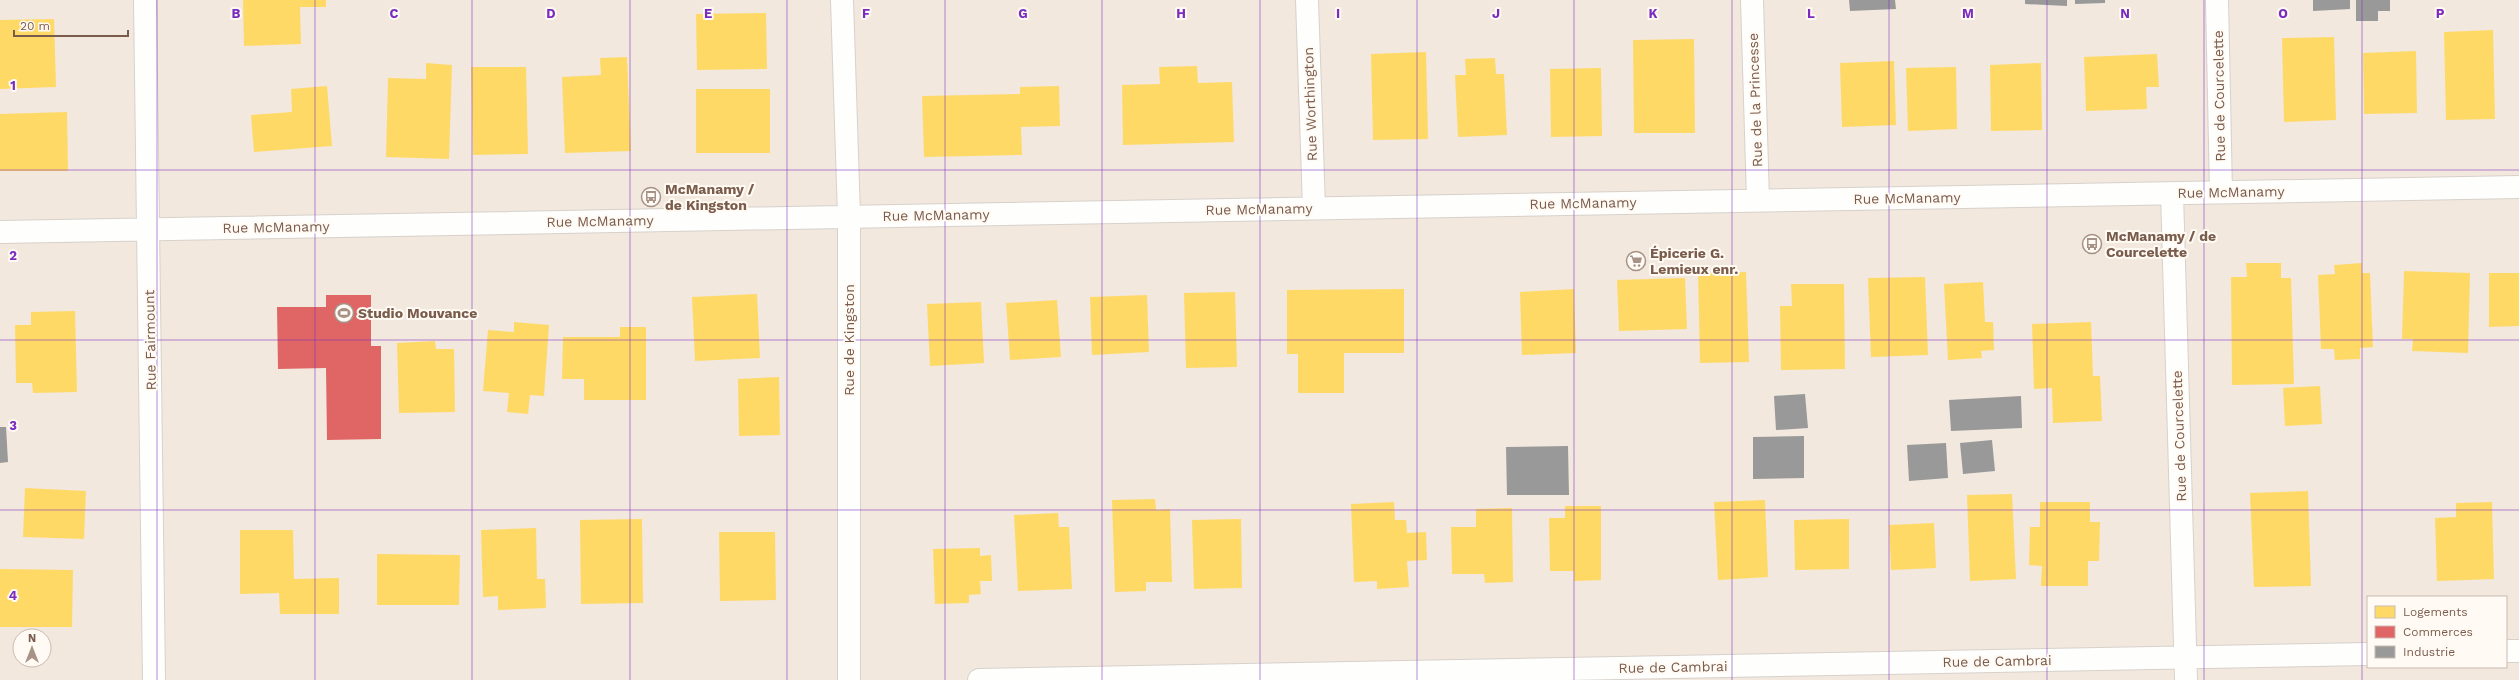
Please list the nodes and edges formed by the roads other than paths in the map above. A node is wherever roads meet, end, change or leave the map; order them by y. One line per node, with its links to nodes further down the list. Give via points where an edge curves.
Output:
1 (145, 0): 12 (street, Rue Fairmount)
2 (842, 0): 11 (street, Rue de Kingston)
3 (1307, 0): 10 (street, Rue Worthington)
4 (1752, 0): 9 (street, Rue de la Princesse)
5 (2217, 0): 7 (street, Rue de Courcelette)
6 (2519, 187): 7 (street, Rue McManamy)
7 (2221, 192): 8 (street, Rue McManamy)
8 (2172, 193): 9 (street, Rue McManamy); 17 (street, Rue de Courcelette)
9 (1758, 200): 10 (street, Rue McManamy)
10 (1314, 208): 11 (street, Rue McManamy)
11 (848, 216): 12 (street, Rue McManamy); 19 (street, Rue de Kingston)
12 (149, 229): 13 (street, Rue McManamy); 18 (street, Rue Fairmount)
13 (0, 232)
14 (2507, 651): 15 (street)
15 (2519, 651)
16 (2367, 654): 17 (street, Rue de Cambrai)
17 (2185, 657): 20 (street, Rue de Cambrai); 21 (street, Rue de Courcelette)
18 (154, 680)
19 (849, 680)
20 (979, 680)
21 (2186, 680)

